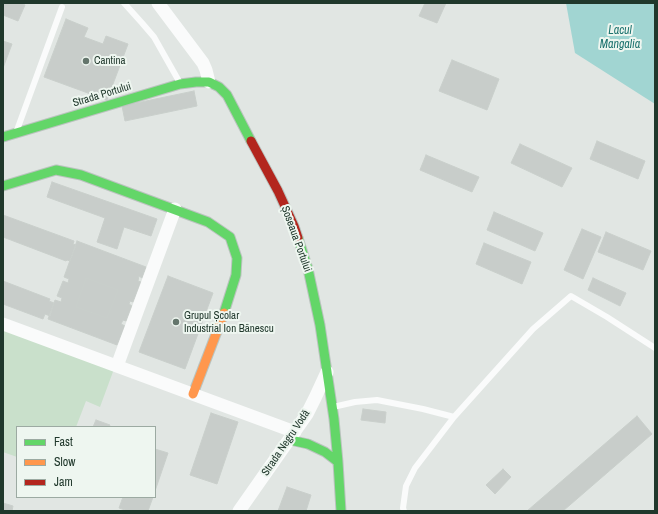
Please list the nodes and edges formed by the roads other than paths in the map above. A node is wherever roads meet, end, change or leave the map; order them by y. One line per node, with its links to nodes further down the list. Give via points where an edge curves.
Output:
1 (124, 3): 5 (lane, via 154,37)
2 (158, 3): 4 (street, via 203,63)
3 (62, 7): 6 (lane)
4 (209, 82): 5 (street, Strada Portului); 13 (street, Șoseaua Portului, via 227,94 294,226 308,269)
5 (180, 84): 6 (street, Strada Portului)
6 (16, 133): 7 (street, Strada Portului)
7 (3, 137)
8 (3, 186): 9 (street, via 56,170 81,175)
9 (175, 209): 12 (street); 14 (street, via 208,222 230,237 237,258 236,275)
10 (3, 324): 12 (street)
11 (655, 348): 16 (lane, via 571,296 533,329)
12 (118, 366): 14 (street)
13 (327, 372): 15 (street, Șoseaua Portului); 17 (street, Strada Negru Vodă, via 316,398)
14 (193, 394): 17 (street)
15 (332, 407): 16 (lane, via 377,400 423,408); 18 (street, Șoseaua Portului)
16 (454, 417): 21 (lane, via 415,468 406,486)
17 (292, 436): 18 (street, via 325,452); 19 (street, Strada Negru Vodă)
18 (338, 462): 20 (street, Șoseaua Portului)
19 (239, 511)
20 (341, 511)
21 (404, 511)

